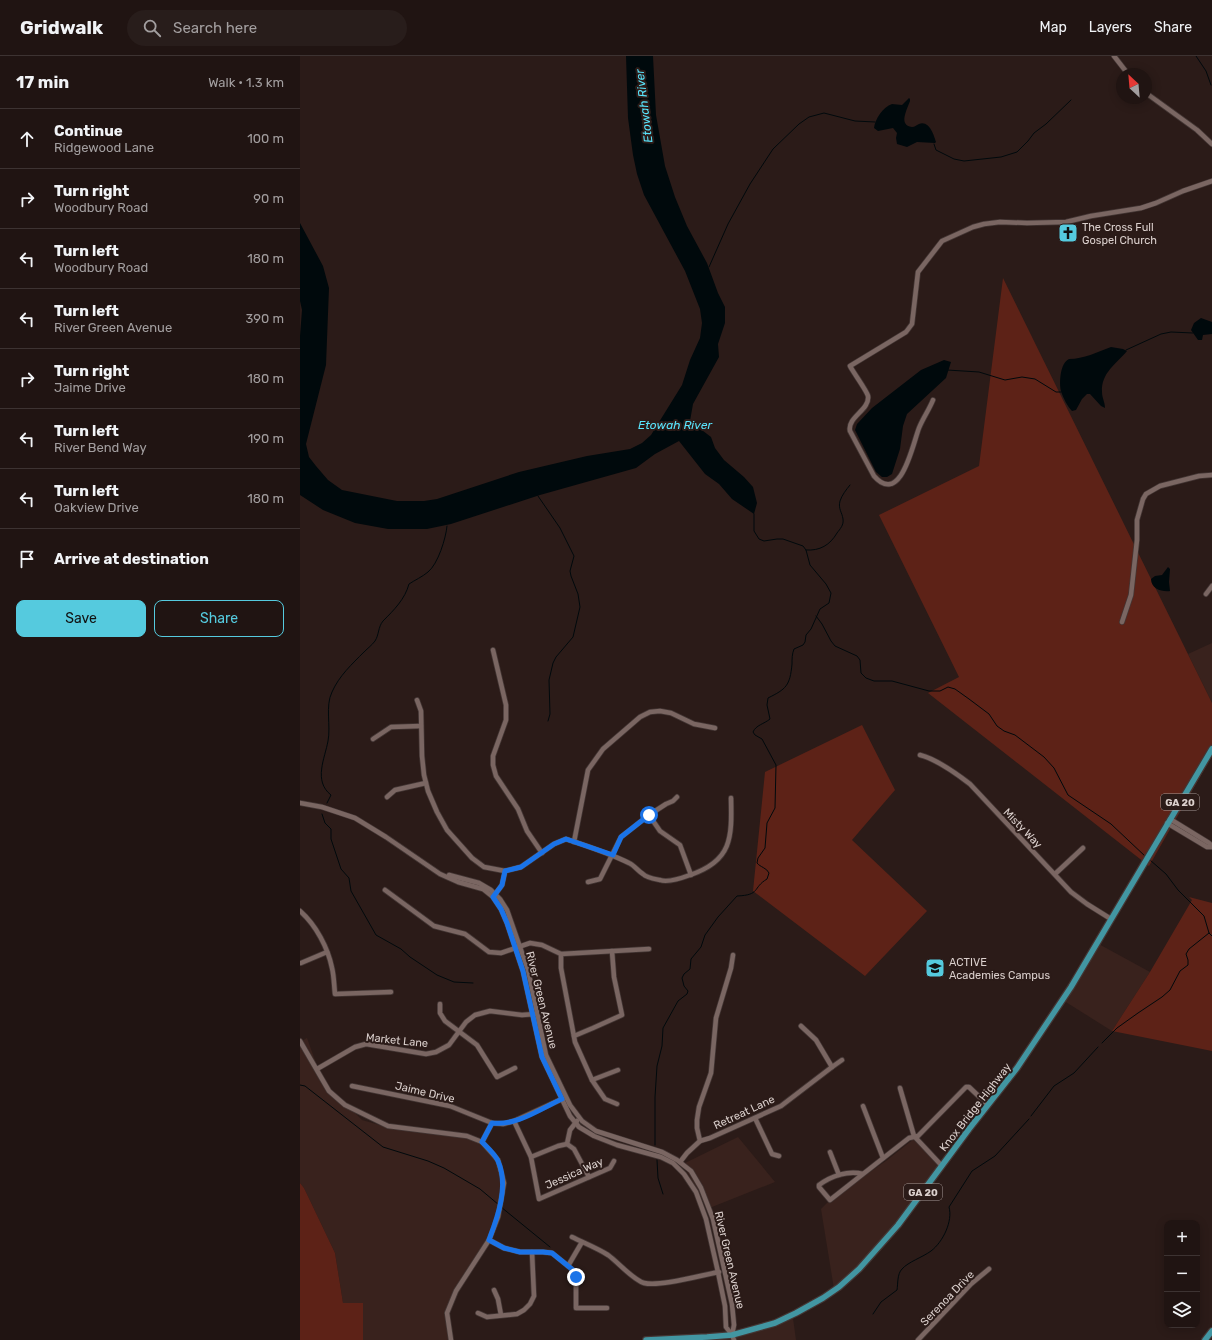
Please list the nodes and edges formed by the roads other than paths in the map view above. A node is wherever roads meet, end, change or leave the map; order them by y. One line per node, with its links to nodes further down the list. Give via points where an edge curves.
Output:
1 (1114, 56): 2 (street)
2 (1123, 68)
3 (1152, 97): 4 (street, via 1196,129)
4 (1212, 144)
5 (1212, 181): 6 (street, via 1141,208 1066,222 984,224 942,241 918,272 910,328 850,366 868,396 863,409 849,428 879,481 889,484 901,475 919,427)
6 (933, 400)
7 (1212, 475): 10 (street, via 1160,486 1146,494 1137,520 1133,585)
8 (1212, 586): 9 (street)
9 (1206, 594)
10 (1122, 622)
11 (493, 650): 28 (street, via 506,706 506,720 493,756 493,765 496,776)
12 (417, 700): 13 (street, via 421,711)
13 (421, 726): 15 (street, via 391,727); 18 (street)
14 (715, 728): 25 (street, via 694,724 671,713 660,711 640,716 603,749 588,770)
15 (374, 739)
16 (1212, 749): 24 (main road, Knox Bridge Highway / GA 20)
17 (920, 754): 31 (street, Misty Way, via 970,784)
18 (426, 783): 19 (street, via 395,790); 30 (street, via 437,812 452,836 484,867)
19 (387, 797)
20 (677, 797): 23 (street)
21 (731, 798): 32 (street, via 732,825 727,846 719,859 705,870)
22 (300, 803): 35 (street, River Green Avenue, via 355,818 440,874 479,883 491,890)
23 (649, 815): 29 (street, via 621,837); 32 (street, via 660,831 680,845)
24 (1169, 821): 26 (street, via 1207,847); 37 (main road, Knox Bridge Highway / GA 20)
25 (574, 842): 28 (street, via 566,839); 29 (street)
26 (1212, 847)
27 (1083, 848): 31 (street)
28 (542, 853): 30 (street, via 521,867)
29 (613, 855): 32 (street, via 631,864 644,875 662,881); 33 (street, via 600,879)
30 (505, 871): 35 (street, via 502,885)
31 (1055, 874): 37 (street, Misty Way, via 1071,892)
32 (691, 875)
33 (588, 882)
34 (384, 890): 38 (street, via 434,926 465,934 489,952)
35 (494, 896): 38 (street, River Green Avenue, via 500,899 507,910)
36 (300, 911): 41 (street, via 309,919)
37 (1111, 919): 62 (main road, Knox Bridge Highway / GA 20, via 1061,1002 1017,1068)
38 (518, 948): 42 (street, via 530,943 542,945); 47 (street, River Green Avenue)
39 (649, 949): 40 (street)
40 (612, 951): 42 (street); 50 (street, via 614,978 622,1015)
41 (327, 952): 44 (street); 45 (street, via 335,994)
42 (561, 954): 50 (street, via 561,968)
43 (733, 955): 70 (street, via 716,1018 711,1073 699,1107 697,1128)
44 (301, 963)
45 (391, 992)
46 (440, 1004): 49 (street, via 440,1013 445,1021)
47 (535, 1014): 49 (street, Market Lane, via 490,1011 475,1015); 60 (street, River Green Avenue, via 542,1057); 64 (street, River Green Avenue, via 546,1055 570,1106)
48 (801, 1026): 53 (street, via 816,1040)
49 (459, 1031): 54 (street, via 477,1045 497,1077); 55 (street, Market Lane, via 449,1045 436,1052 426,1054 366,1044 355,1047)
50 (574, 1036): 57 (street)
51 (300, 1041): 55 (street)
52 (842, 1060): 53 (street, Retreat Lane)
53 (832, 1066): 65 (street, Retreat Lane, via 781,1106)
54 (515, 1068)
55 (317, 1069): 71 (street, via 329,1091 345,1105 367,1117 388,1126 467,1136)
56 (618, 1070): 57 (street)
57 (592, 1080): 61 (street, via 605,1099)
58 (352, 1086): 68 (street, Jaime Drive, via 450,1106)
59 (900, 1088): 69 (street)
60 (562, 1099): 66 (street, Jaime Drive); 67 (street, River Green Avenue)
61 (617, 1104)
62 (988, 1105): 69 (street, via 966,1087 918,1136); 79 (main road, Knox Bridge Highway / GA 20)
63 (863, 1106): 76 (street)
64 (580, 1118): 67 (street); 78 (street, River Green Avenue, via 596,1131 662,1152)
65 (755, 1118): 70 (street, Retreat Lane); 74 (street, via 772,1154)
66 (514, 1121): 68 (street, Jaime Drive); 75 (street)
67 (575, 1122): 72 (street); 90 (street, River Green Avenue, via 594,1136 661,1157 673,1163 684,1174 696,1192 706,1219)
68 (492, 1123): 71 (street)
69 (914, 1136): 76 (street); 79 (street)
70 (700, 1141): 78 (street)
71 (482, 1142): 84 (street, via 498,1160 504,1183 498,1217)
72 (567, 1144): 75 (street); 82 (street, via 574,1149)
73 (830, 1152): 81 (street)
74 (779, 1156)
75 (531, 1157): 82 (street, Jessica Way, via 539,1198)
76 (883, 1158): 80 (street)
77 (614, 1161): 82 (street, Jessica Way, via 610,1168)
78 (680, 1162): 89 (street, River Green Avenue, via 691,1171 708,1203)
79 (942, 1166): 96 (main road, Knox Bridge Highway / GA 20, via 889,1236 839,1287 811,1306 775,1323)
80 (863, 1174): 81 (street, via 855,1172); 81 (street, via 830,1200 819,1185 829,1178)
81 (839, 1176)
82 (589, 1177)
83 (572, 1237): 85 (street)
84 (489, 1240): 86 (street, via 504,1248); 97 (street, via 456,1290 447,1313)
85 (582, 1242): 87 (street); 90 (street, via 608,1255 644,1283 664,1283)
86 (532, 1252): 87 (street, via 552,1253); 94 (street, via 534,1296 530,1304 518,1314)
87 (568, 1266): 92 (street, via 576,1277 576,1308)
88 (989, 1269): 99 (street, Serenoa Drive, via 971,1284)
89 (725, 1271): 90 (street); 96 (street, River Green Avenue, via 732,1304)
90 (718, 1272): 96 (street, River Green Avenue, via 725,1306 726,1327)
91 (494, 1290): 94 (street)
92 (607, 1308)
93 (478, 1313): 94 (street, via 487,1317)
94 (501, 1315)
95 (1212, 1330): 100 (main road)
96 (733, 1337): 98 (main road, Knox Bridge Highway / GA 20)
97 (450, 1340)
98 (646, 1340)
99 (918, 1340)
100 (1205, 1340)

